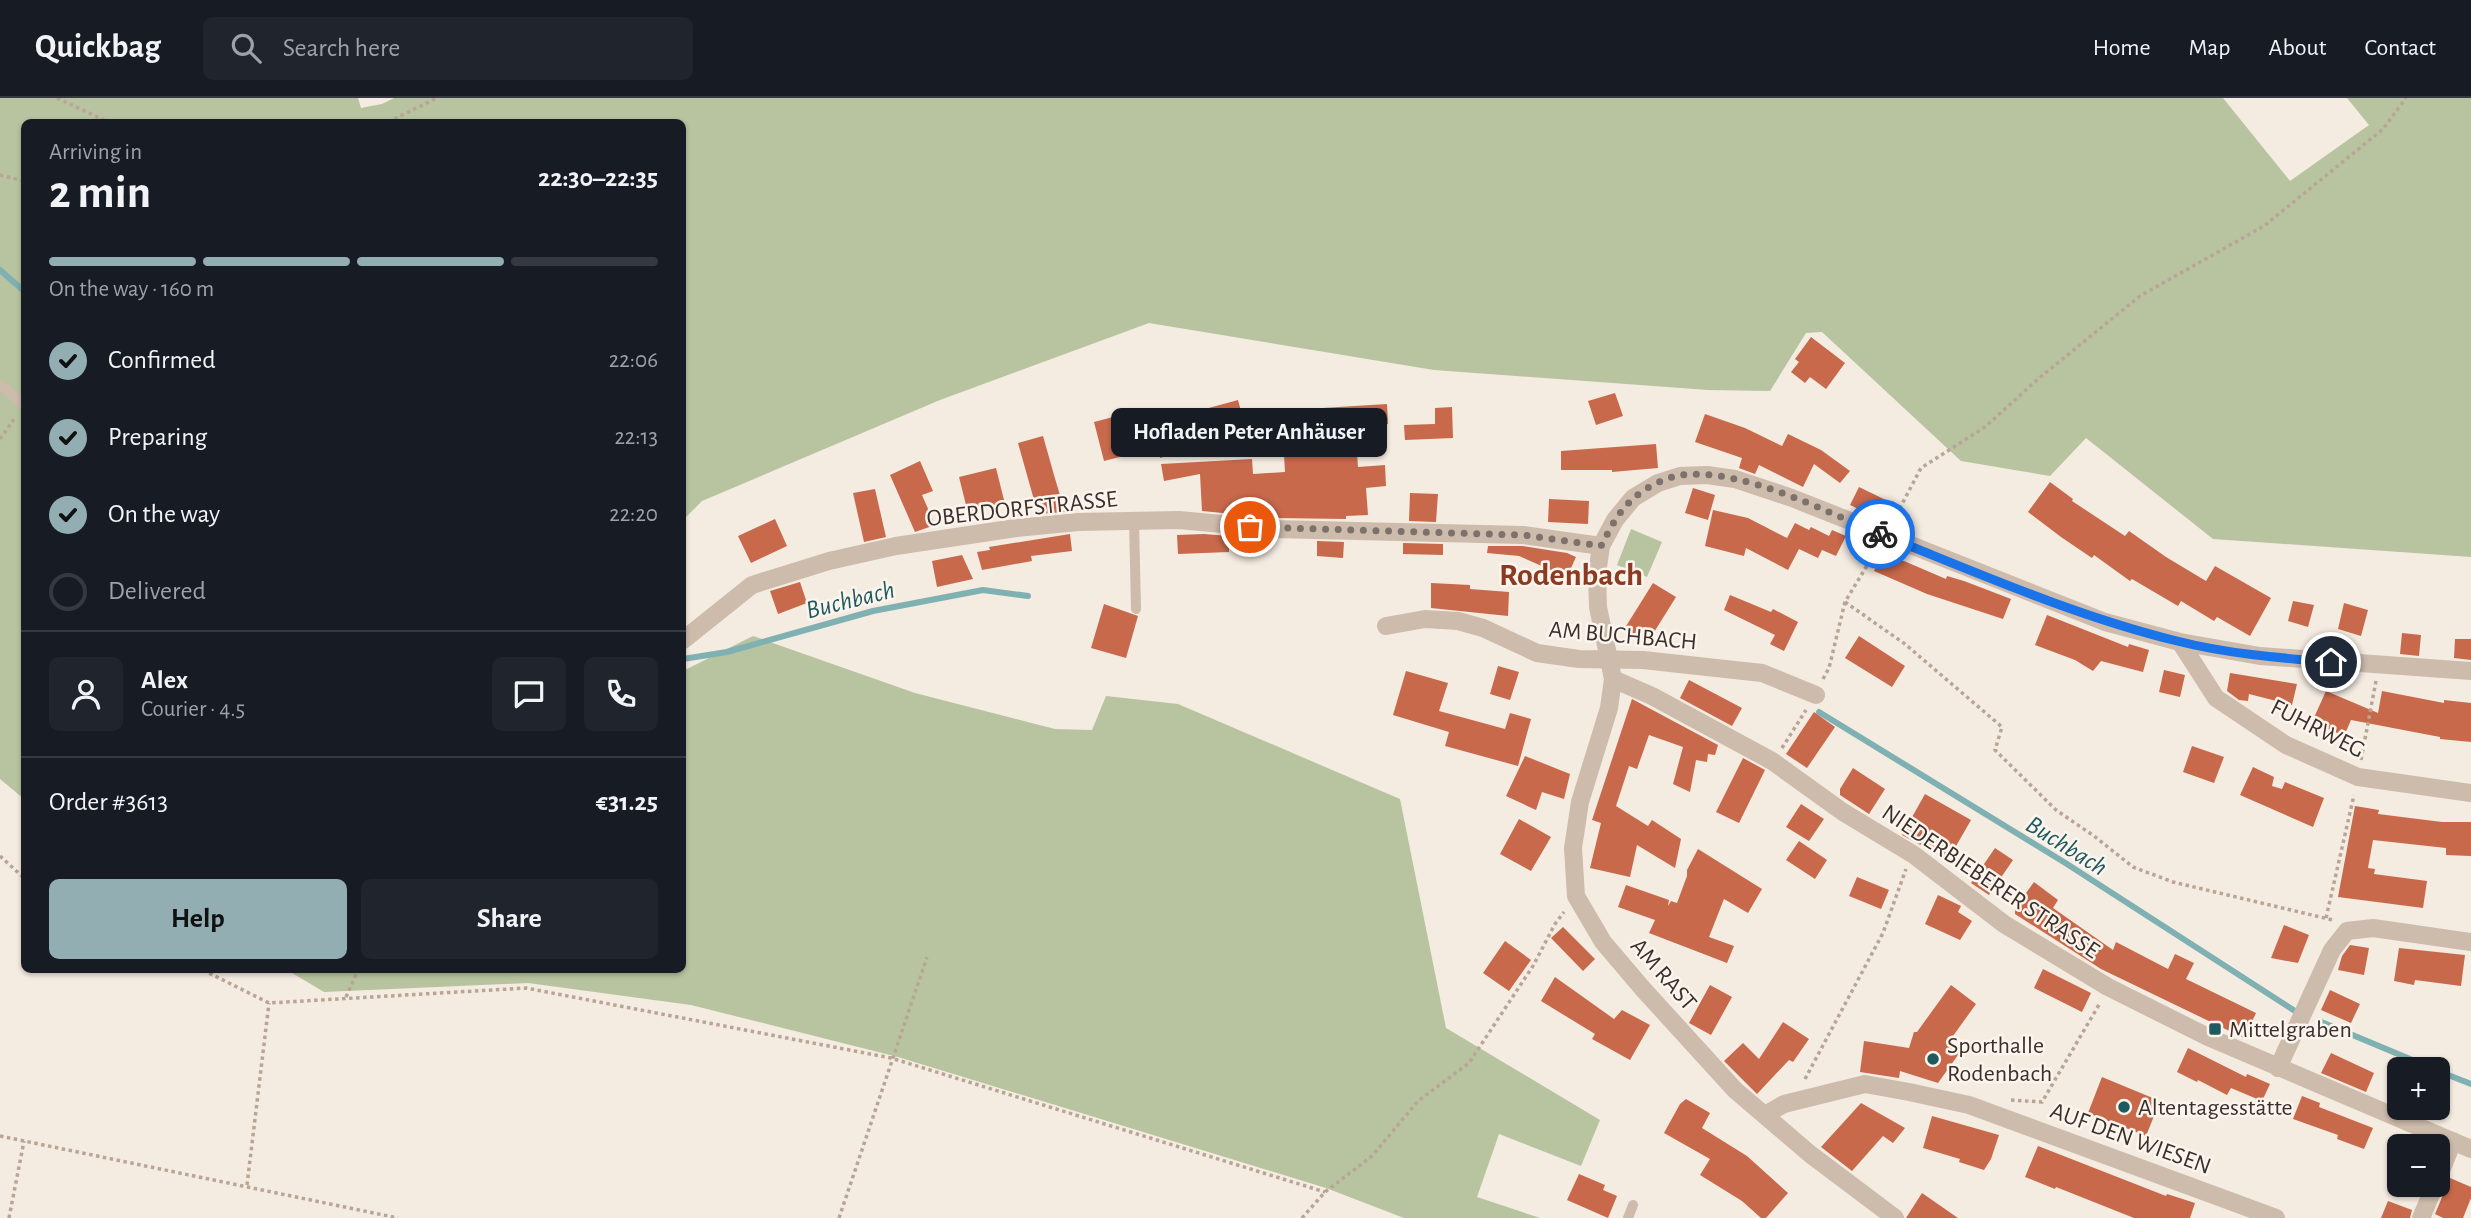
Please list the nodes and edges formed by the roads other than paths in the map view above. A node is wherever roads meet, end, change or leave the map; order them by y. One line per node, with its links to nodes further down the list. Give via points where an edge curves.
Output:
1 (0, 384): 2 (lane)
2 (21, 408)
3 (1134, 521): 4 (street, OBERDORFSTRASSE, via 1523,535); 5 (lane); 7 (street, OBERDORFSTRASSE, via 1016,528 829,561 752,586)
4 (1601, 546): 8 (street, via 1633,498 1657,483 1680,475 1735,479 2105,622); 9 (street, AM RAST, via 1598,607)
5 (1136, 609)
6 (1386, 626): 9 (street, AM BUCHBACH, via 1458,621 1537,653)
7 (686, 638)
8 (2180, 642): 10 (street, via 2260,656); 13 (street, FUHRWEG, via 2216,698 2286,745 2358,777)
9 (1610, 658): 11 (street, AM RAST); 12 (street, AM BUCHBACH, via 1762,673)
10 (2471, 671)
11 (1613, 679): 15 (street, NIEDERBIEBERER STRASSE, via 1772,761 1843,813 1913,855 2004,924 2108,987); 16 (street, AM RAST, via 1609,708 1580,802 1573,848 1576,896 1603,942 1643,989 1735,1090)
12 (1816, 695)
13 (2471, 793)
14 (2471, 942): 15 (street, via 2373,928 2347,931 2332,950)
15 (2278, 1068): 17 (street, NIEDERBIEBERER STRASSE)
16 (1765, 1115): 23 (street, AM RAST); 24 (street, AUF DEN WIESEN, via 1784,1104 1865,1084 1969,1105)
17 (2453, 1141): 18 (street); 19 (street, NIEDERBIEBERER STRASSE)
18 (2450, 1148)
19 (2471, 1149)
20 (2430, 1197): 25 (street)
21 (1633, 1205): 22 (lane)
22 (1628, 1218)
23 (1895, 1218)
24 (2277, 1218)
25 (2421, 1218)

